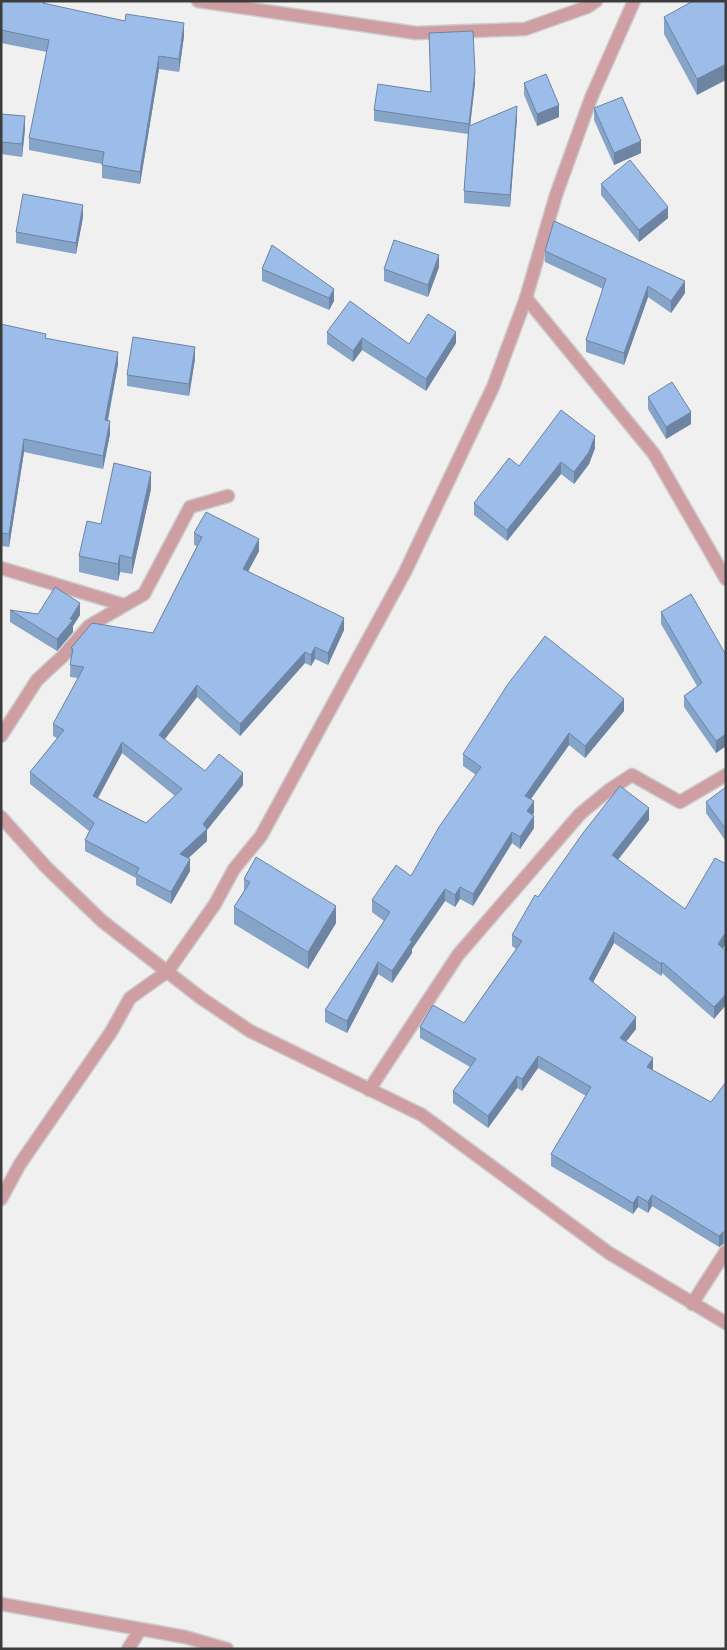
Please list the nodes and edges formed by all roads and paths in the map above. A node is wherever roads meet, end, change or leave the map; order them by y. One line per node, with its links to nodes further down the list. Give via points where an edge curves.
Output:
1 (198, 1): 2 (street, via 416,33 525,29)
2 (596, 1)
3 (634, 1): 4 (street, via 588,107 556,195)
4 (526, 298): 7 (street, via 654,454); 12 (street, via 493,386 406,572 261,836 234,869 215,904)
5 (228, 496): 8 (street, via 190,507 144,594)
6 (1, 568): 8 (street)
7 (726, 579)
8 (124, 606): 9 (street, via 88,626 37,680)
9 (1, 736)
10 (726, 775): 13 (street, via 680,802 632,775 580,814 458,955)
11 (1, 817): 12 (street, via 46,867 102,921)
12 (168, 971): 13 (street, via 250,1032); 14 (street, via 130,998)
13 (369, 1090): 16 (street, via 422,1115 609,1253)
14 (1, 1198)
15 (726, 1250): 16 (street)
16 (692, 1304): 17 (street)
17 (726, 1323)
18 (1, 1604): 19 (street)
19 (140, 1630): 20 (street); 21 (street, via 185,1637)
20 (128, 1649)
21 (227, 1649)

